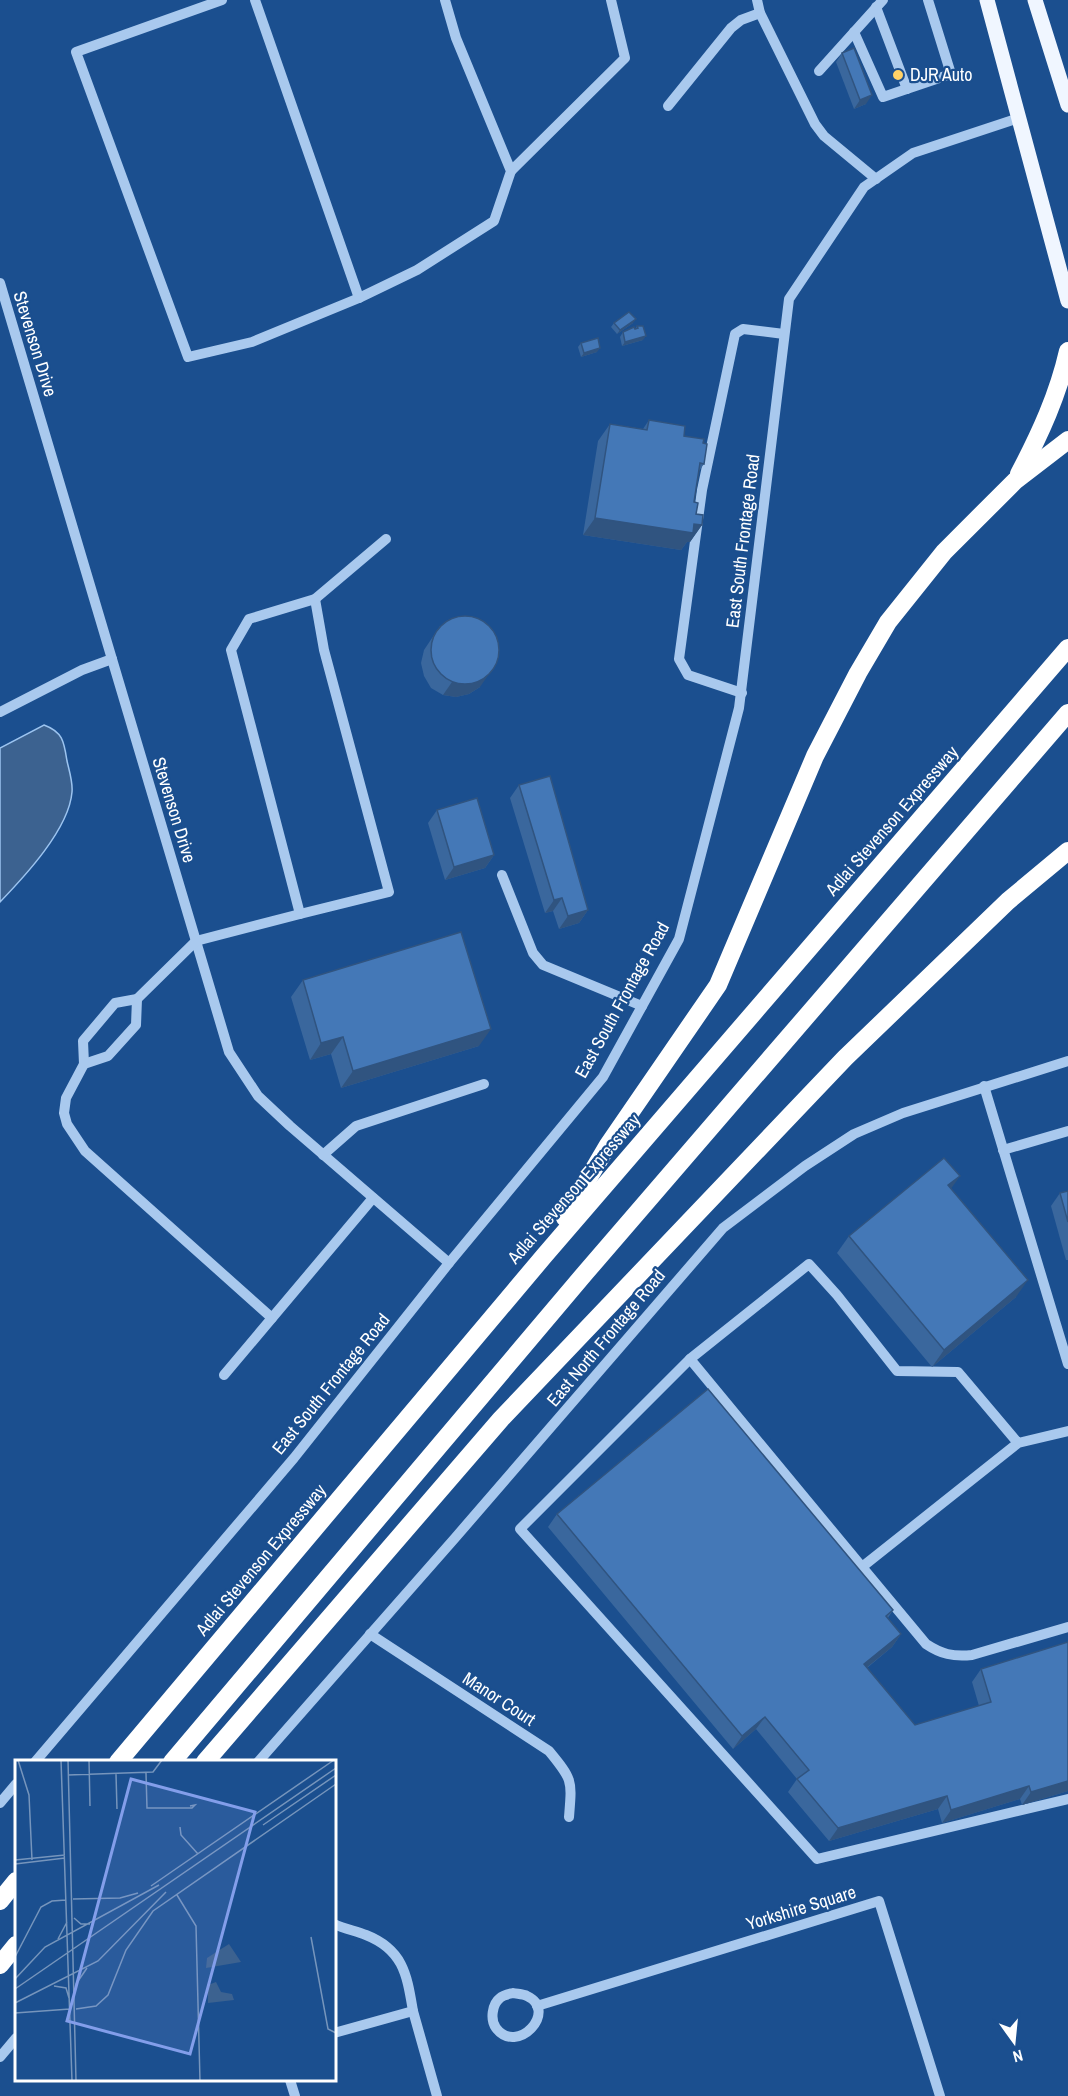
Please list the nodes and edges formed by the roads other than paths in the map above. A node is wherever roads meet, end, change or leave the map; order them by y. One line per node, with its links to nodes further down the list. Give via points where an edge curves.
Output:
1 (222, 0): 20 (street, via 76,52 188,357 252,342)
2 (255, 0): 20 (street)
3 (445, 0): 17 (street, via 456,38)
4 (611, 0): 17 (street, via 625,58)
5 (757, 0): 10 (street)
6 (928, 0): 13 (street, via 951,74)
7 (987, 0): 16 (main road)
8 (1035, 0): 14 (main road)
9 (880, 4): 11 (street); 13 (street)
10 (760, 13): 15 (street, via 731,28); 18 (street, via 815,124)
11 (854, 32): 12 (street); 13 (street, via 883,97)
12 (819, 71)
13 (907, 89)
14 (1068, 105)
15 (668, 106)
16 (1019, 118): 18 (street, East South Frontage Road, via 913,153); 21 (main road)
17 (511, 171): 20 (street, via 494,221 417,270)
18 (876, 179): 22 (street, East South Frontage Road, via 864,187 789,299)
19 (0, 283): 29 (street, Stevenson Drive)
20 (359, 298)
21 (1068, 301)
22 (784, 334): 30 (street, East South Frontage Road); 30 (street, via 743,329 735,334 702,490 682,638 680,658 688,675)
23 (1068, 351): 25 (highway, via 1046,421)
24 (1068, 440): 25 (highway)
25 (1015, 481): 47 (highway, via 944,552 888,622 815,756 718,985 608,1145)
26 (386, 539): 27 (street)
27 (315, 599): 35 (street, via 249,619 231,650); 35 (street, via 324,650 389,892)
28 (1068, 648): 47 (highway, Adlai Stevenson Expressway)
29 (112, 659): 31 (street); 36 (street, Stevenson Drive)
30 (742, 693): 38 (street, East South Frontage Road, via 679,939)
31 (0, 712)
32 (1068, 713): 60 (highway, via 586,1272)
33 (1068, 851): 61 (highway, via 1008,901 845,1058 501,1419)
34 (502, 875): 38 (street, via 533,953 543,965)
35 (300, 914): 36 (street)
36 (196, 941): 37 (street); 45 (street, Stevenson Drive, via 229,1053 258,1096)
37 (136, 999): 40 (street, via 136,1025 108,1056); 40 (street, via 116,1003 83,1041)
38 (642, 1006): 48 (street, East South Frontage Road, via 603,1077)
39 (1068, 1061): 42 (street, East North Frontage Road)
40 (84, 1064): 49 (street, via 66,1098 64,1113 85,1151)
41 (484, 1084): 45 (street, via 356,1126)
42 (984, 1086): 44 (street); 57 (street, East North Frontage Road, via 854,1134 723,1228)
43 (1068, 1131): 44 (street)
44 (1003, 1150): 51 (street)
45 (323, 1155): 46 (street, Stevenson Drive)
46 (373, 1198): 48 (street, Stevenson Drive); 49 (street)
47 (544, 1256): 59 (highway, Adlai Stevenson Expressway)
48 (449, 1263): 58 (street, East South Frontage Road, via 294,1458)
49 (272, 1318): 52 (street)
50 (690, 1359): 54 (street, via 809,1264 897,1371 958,1372); 55 (street); 64 (street, via 520,1529 817,1859)
51 (1068, 1364)
52 (224, 1376)
53 (1068, 1431): 54 (street)
54 (1018, 1443): 55 (street)
55 (862, 1567): 56 (street, via 926,1644 939,1653 972,1655)
56 (1068, 1627)
57 (370, 1634): 62 (street, East North Frontage Road); 66 (street, Manor Court, via 549,1750 572,1783)
58 (36, 1760)
59 (119, 1760)
60 (173, 1760)
61 (206, 1760)
62 (259, 1760)
63 (15, 1785): 65 (street)
64 (1068, 1799)
65 (0, 1803)
66 (569, 1817)
67 (15, 1882): 68 (highway)
68 (0, 1901)
69 (336, 1925): 75 (street, via 368,1935 388,1947 402,1962)
70 (15, 1946): 72 (highway)
71 (15, 1955): 73 (highway)
72 (0, 1965)
73 (0, 1970)
74 (537, 2006): 74 (street, via 528,1996 513,1993 500,1997 493,2008 493,2025 501,2034 517,2037 535,2024); 82 (street, Yorkshire Square, via 879,1901)
75 (413, 2011): 76 (street); 81 (street)
76 (336, 2032)
77 (15, 2039): 78 (street)
78 (0, 2057)
79 (291, 2081): 80 (street)
80 (295, 2096)
81 (437, 2096)
82 (940, 2096)

